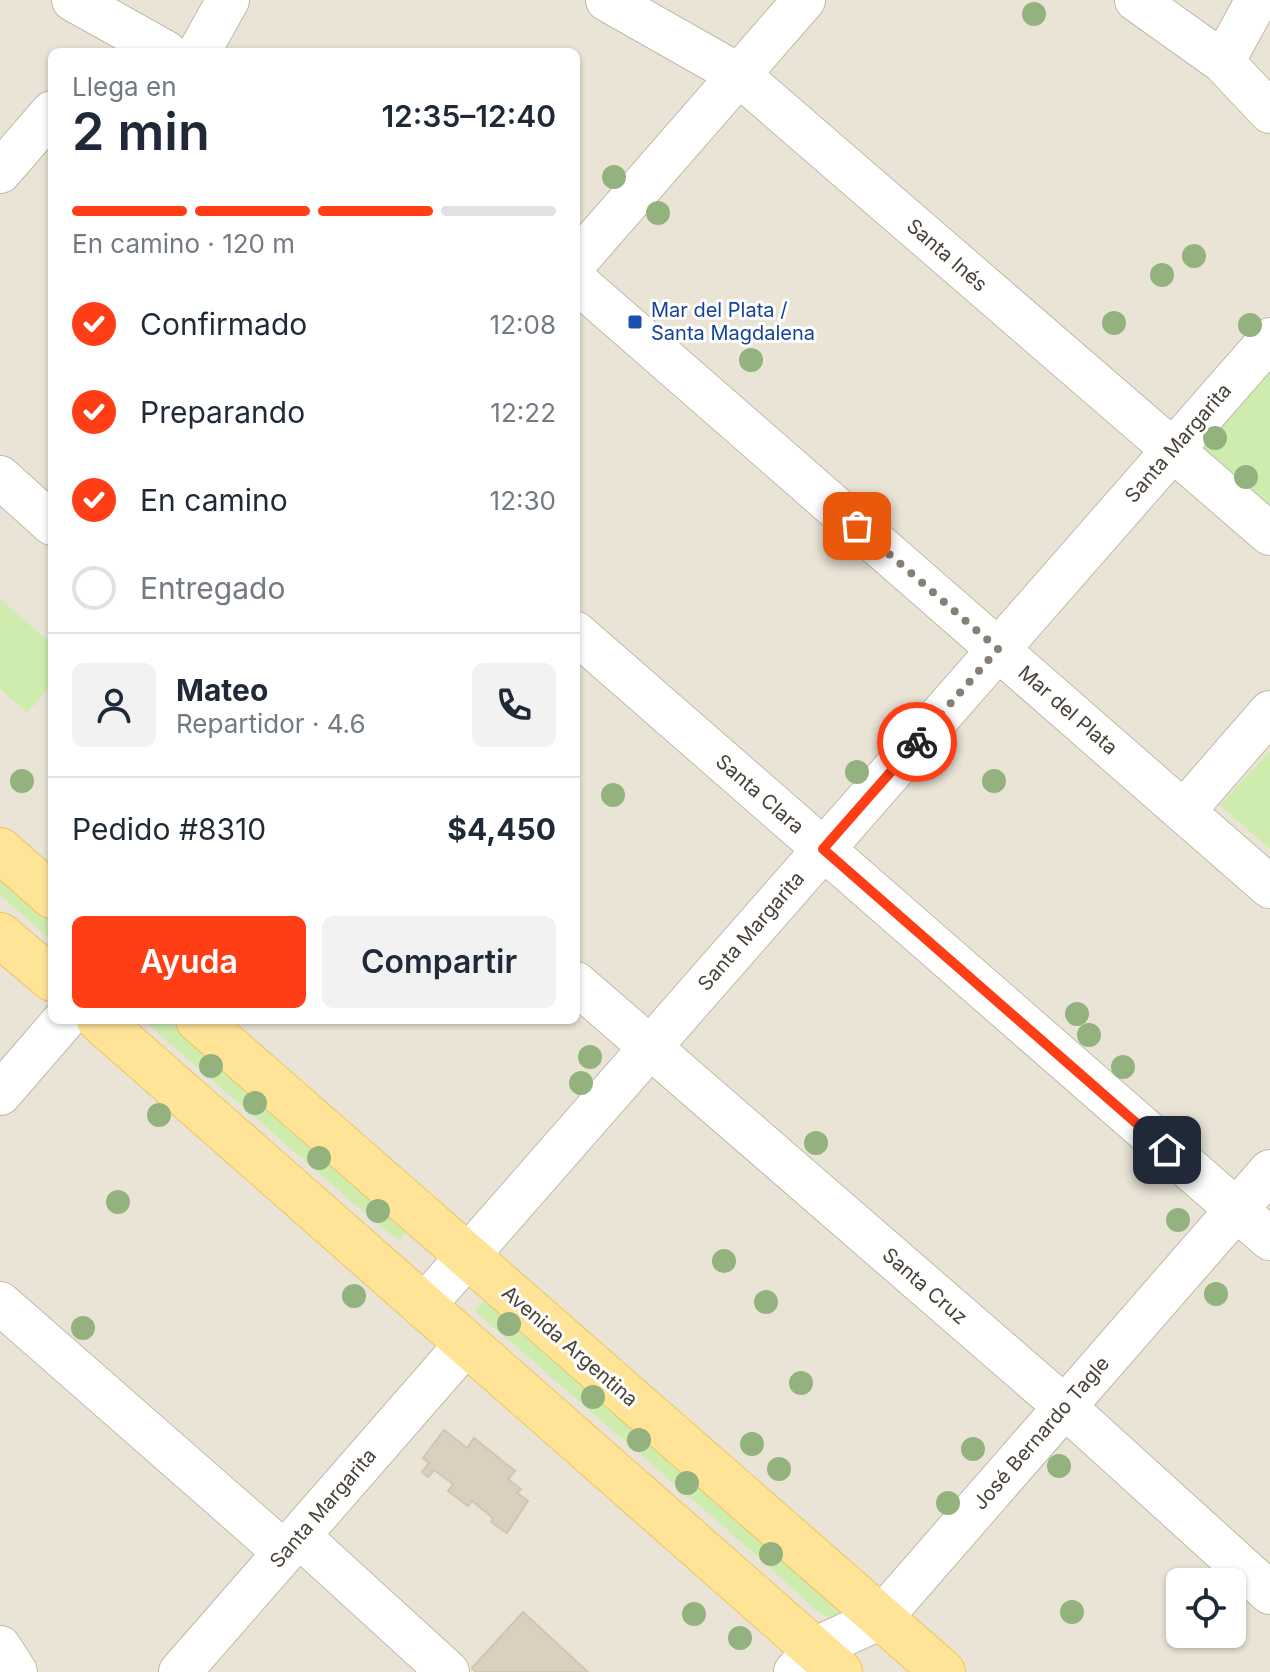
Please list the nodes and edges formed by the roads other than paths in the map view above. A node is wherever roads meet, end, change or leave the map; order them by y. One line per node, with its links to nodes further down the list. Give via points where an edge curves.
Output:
1 (73, 0): 7 (street)
2 (228, 0): 9 (street)
3 (607, 0): 11 (street, Santa Inés)
4 (804, 0): 11 (street)
5 (1136, 0): 10 (street)
6 (1257, 22): 10 (street)
7 (114, 40): 8 (street)
8 (149, 48)
9 (201, 48)
10 (1223, 62): 12 (street)
11 (739, 75): 15 (street); 18 (street, Santa Inés)
12 (1270, 112)
13 (48, 117): 14 (street)
14 (0, 172)
15 (580, 257)
16 (580, 284): 23 (street, Mar del Plata)
17 (1270, 339): 18 (street, Santa Margarita)
18 (1173, 450): 21 (street, Santa Inés); 23 (street, Santa Margarita)
19 (0, 477): 20 (street)
20 (48, 511)
21 (1270, 534)
22 (580, 636): 26 (street, Santa Clara)
23 (998, 649): 25 (street, Mar del Plata); 26 (street, Santa Margarita)
24 (1270, 712): 25 (street)
25 (1184, 811): 29 (street, Mar del Plata)
26 (823, 849): 36 (street, Santa Margarita); 39 (street, Santa Clara)
27 (0, 850): 28 (main road)
28 (47, 881)
29 (1270, 887)
30 (0, 935): 31 (main road)
31 (48, 976)
32 (580, 986): 36 (street, Santa Cruz)
33 (61, 1024): 37 (street)
34 (104, 1024): 43 (main road)
35 (203, 1024): 41 (main road, Avenida Argentina)
36 (650, 1047): 41 (street, Santa Margarita); 45 (street, Santa Cruz)
37 (0, 1094)
38 (1270, 1171): 39 (street, José Bernardo Tagle)
39 (1236, 1210): 40 (street, Santa Clara); 45 (street, José Bernardo Tagle)
40 (1270, 1239)
41 (468, 1255): 43 (street, Santa Margarita); 48 (main road, Avenida Argentina)
42 (0, 1303): 46 (street)
43 (423, 1307): 44 (main road)
44 (466, 1344): 46 (street, Santa Margarita); 50 (main road)
45 (1065, 1407): 47 (street, Santa Cruz); 48 (street, José Bernardo Tagle)
46 (292, 1544): 51 (street); 53 (street, Santa Margarita)
47 (1270, 1593)
48 (881, 1618): 50 (street, José Bernardo Tagle); 54 (main road, Avenida Argentina)
49 (0, 1647): 52 (street)
50 (816, 1664)
51 (430, 1666)
52 (16, 1672)
53 (180, 1672)
54 (943, 1672)

